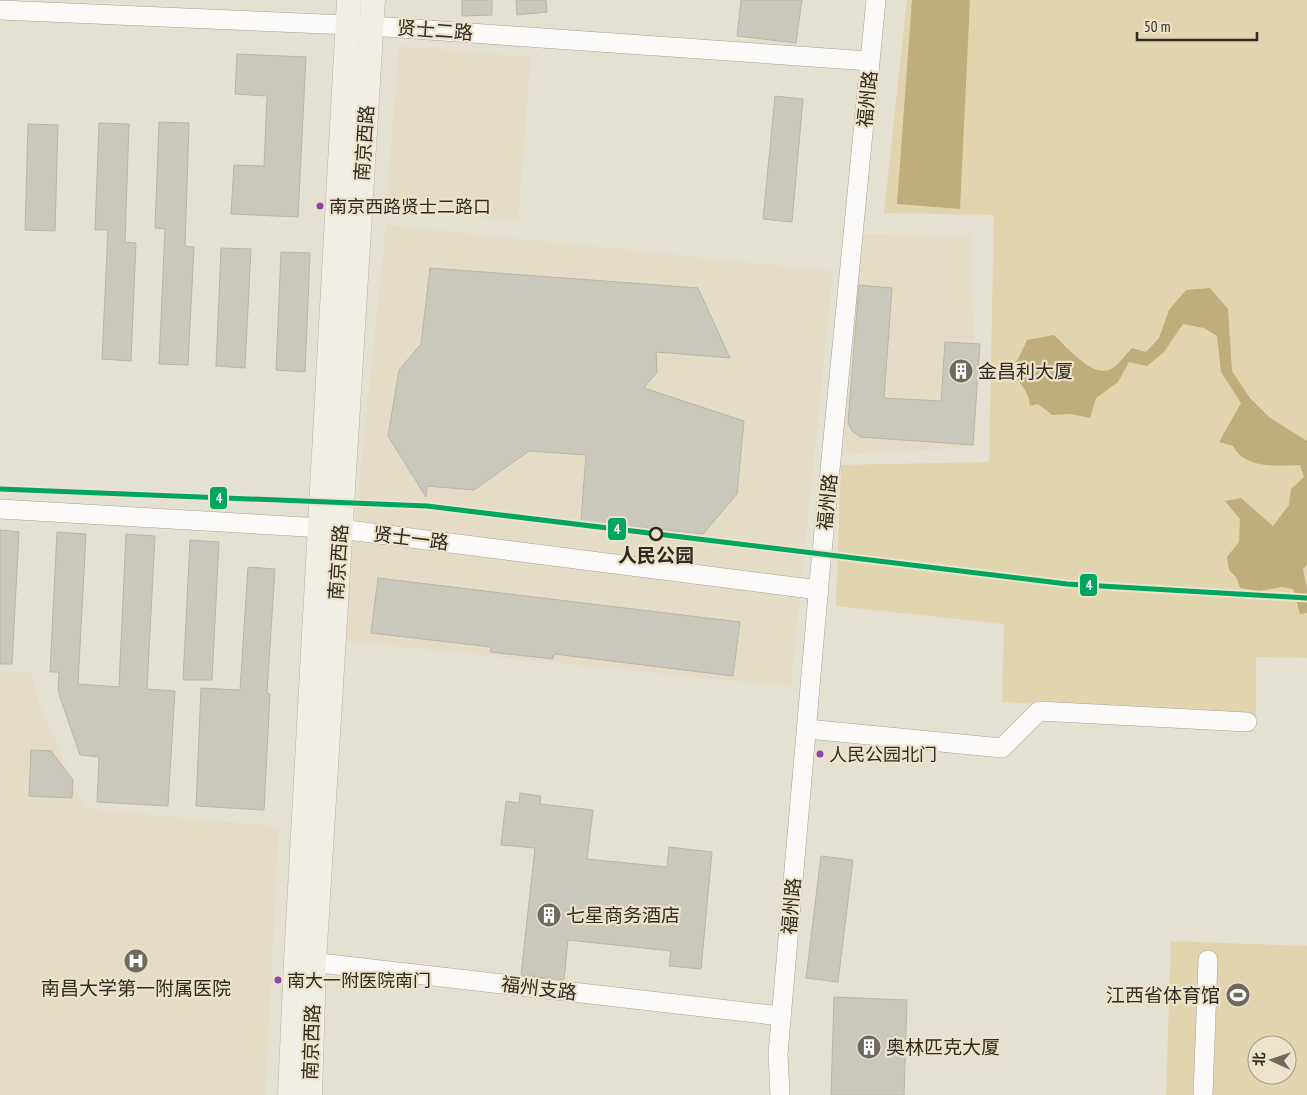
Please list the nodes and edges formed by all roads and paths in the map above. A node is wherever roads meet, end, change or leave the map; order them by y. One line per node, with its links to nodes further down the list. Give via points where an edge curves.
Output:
1 (350, 0): 5 (main road, 南京西路)
2 (373, 0): 5 (main road, 南京西路)
3 (876, 0): 6 (street, 福州路)
4 (0, 10): 5 (street, 贤士二路)
5 (360, 26): 6 (street, 贤士二路); 8 (main road, 南京西路)
6 (870, 61): 9 (street, 福州路)
7 (0, 509): 8 (street, 贤士一路)
8 (330, 528): 9 (street, 贤士一路); 13 (main road, 南京西路)
9 (819, 590): 11 (street, 福州路)
10 (1246, 722): 11 (street, via 1039,711 1002,748)
11 (807, 729): 14 (street, 福州路)
12 (1208, 960): 18 (street)
13 (305, 962): 14 (street, 福州支路); 15 (main road, 南京西路); 16 (main road, 南京西路)
14 (781, 1016): 17 (street, 福州路, via 778,1054)
15 (290, 1095)
16 (310, 1095)
17 (780, 1095)
18 (1203, 1095)

